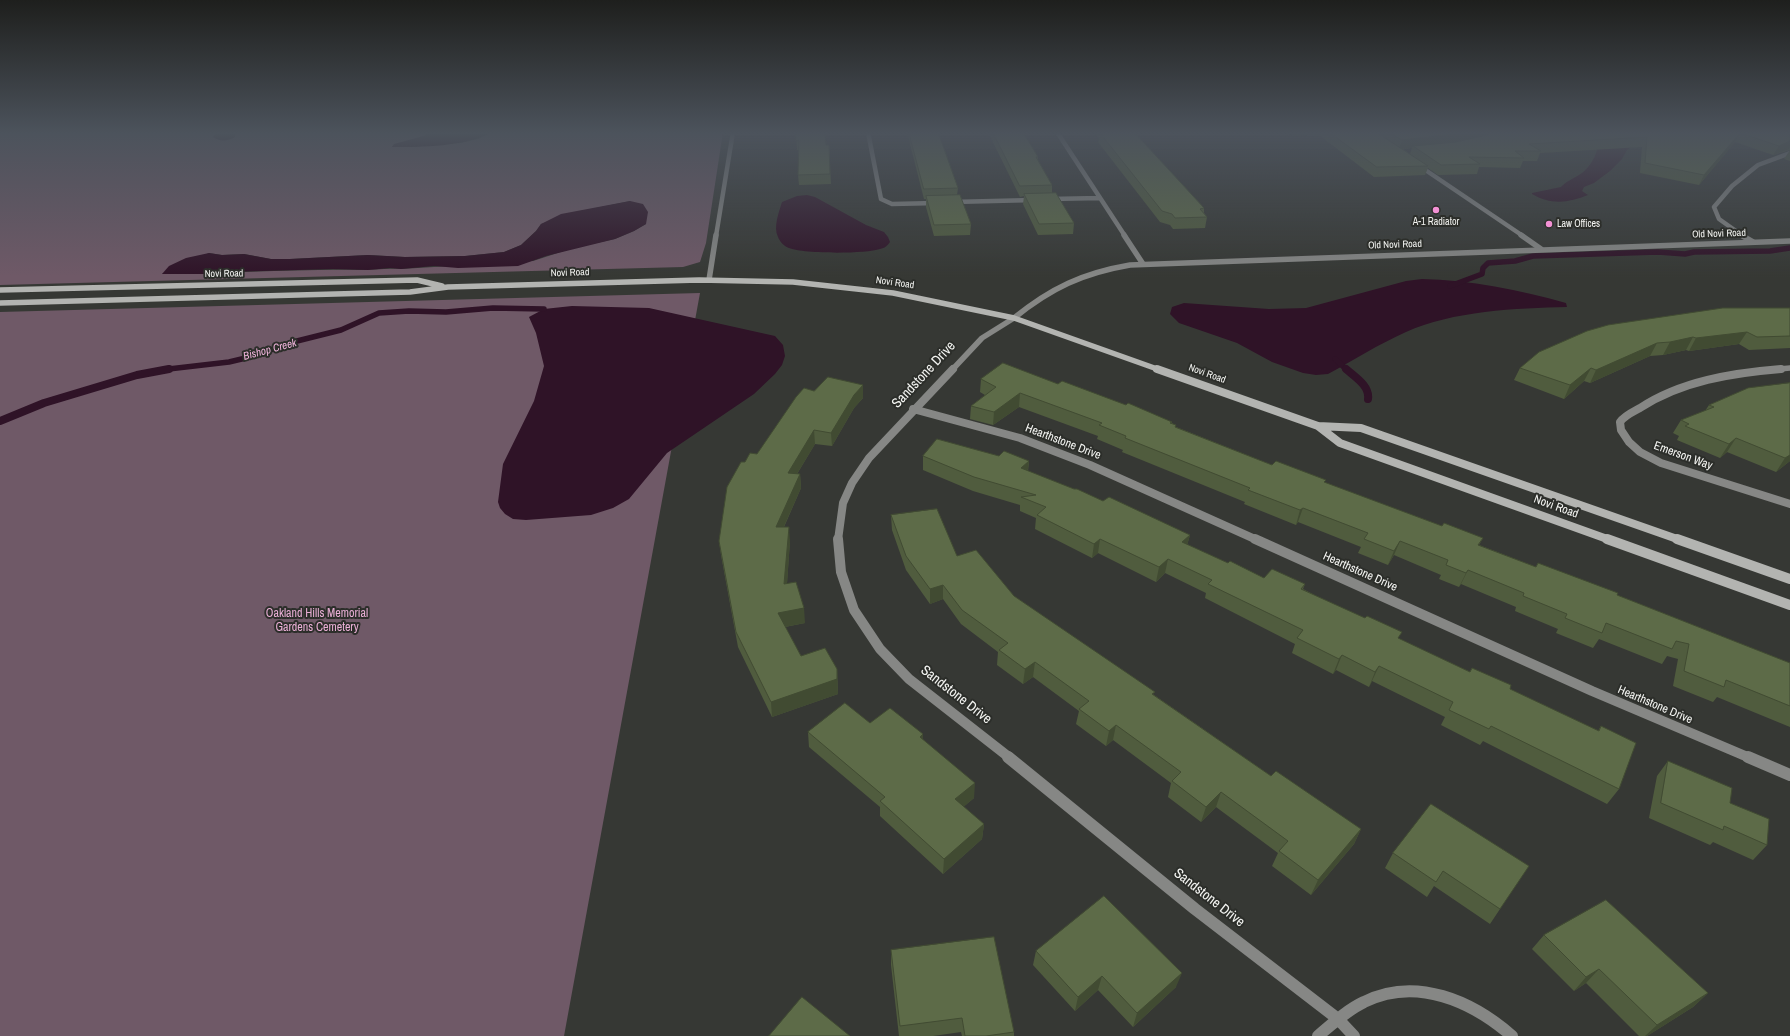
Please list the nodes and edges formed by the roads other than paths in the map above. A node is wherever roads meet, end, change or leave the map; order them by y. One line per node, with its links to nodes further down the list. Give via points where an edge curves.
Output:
1 (725, 180): 15 (street)
2 (877, 180): 9 (street, via 881,199 892,204)
3 (1088, 180): 6 (street)
4 (1439, 180): 13 (street)
5 (1739, 180): 12 (street, via 1714,207 1719,219)
6 (1100, 198): 8 (street); 14 (street)
7 (1036, 200): 10 (street)
8 (1044, 200)
9 (940, 202)
10 (948, 202)
11 (1790, 241): 12 (street, Old Novi Road)
12 (1753, 242): 13 (street, Old Novi Road)
13 (1541, 249): 14 (street, Old Novi Road)
14 (1143, 264): 19 (street, Old Novi Road, via 1105,269 1072,280 1037,299)
15 (709, 280): 16 (main road, Novi Road); 19 (main road, Novi Road, via 793,282 893,293)
16 (448, 287): 17 (main road, Novi Road, via 417,280); 18 (main road, Novi Road, via 410,292)
17 (0, 290)
18 (0, 303)
19 (1014, 318): 21 (street, Sandstone Drive, via 982,338); 22 (main road, Novi Road)
20 (1790, 368): 23 (street, Emerson Way, via 1706,380 1658,397 1620,422 1621,433 1625,439 1648,457)
21 (913, 409): 26 (street, Hearthstone Drive, via 1020,438 1090,465 1592,691); 27 (street, Sandstone Drive, via 870,458 852,483 843,503 838,536 841,572 854,610 880,649 909,679 1195,909)
22 (1318, 426): 24 (main road, Novi Road, via 1361,428); 25 (main road, Novi Road, via 1340,443)
23 (1790, 504)
24 (1790, 579)
25 (1790, 605)
26 (1790, 776)
27 (1338, 1019): 28 (street); 29 (street, Sandstone Drive); 30 (street, via 1370,999 1396,992 1428,992 1463,1002 1497,1022)
28 (1318, 1036)
29 (1354, 1036)
30 (1512, 1036)

